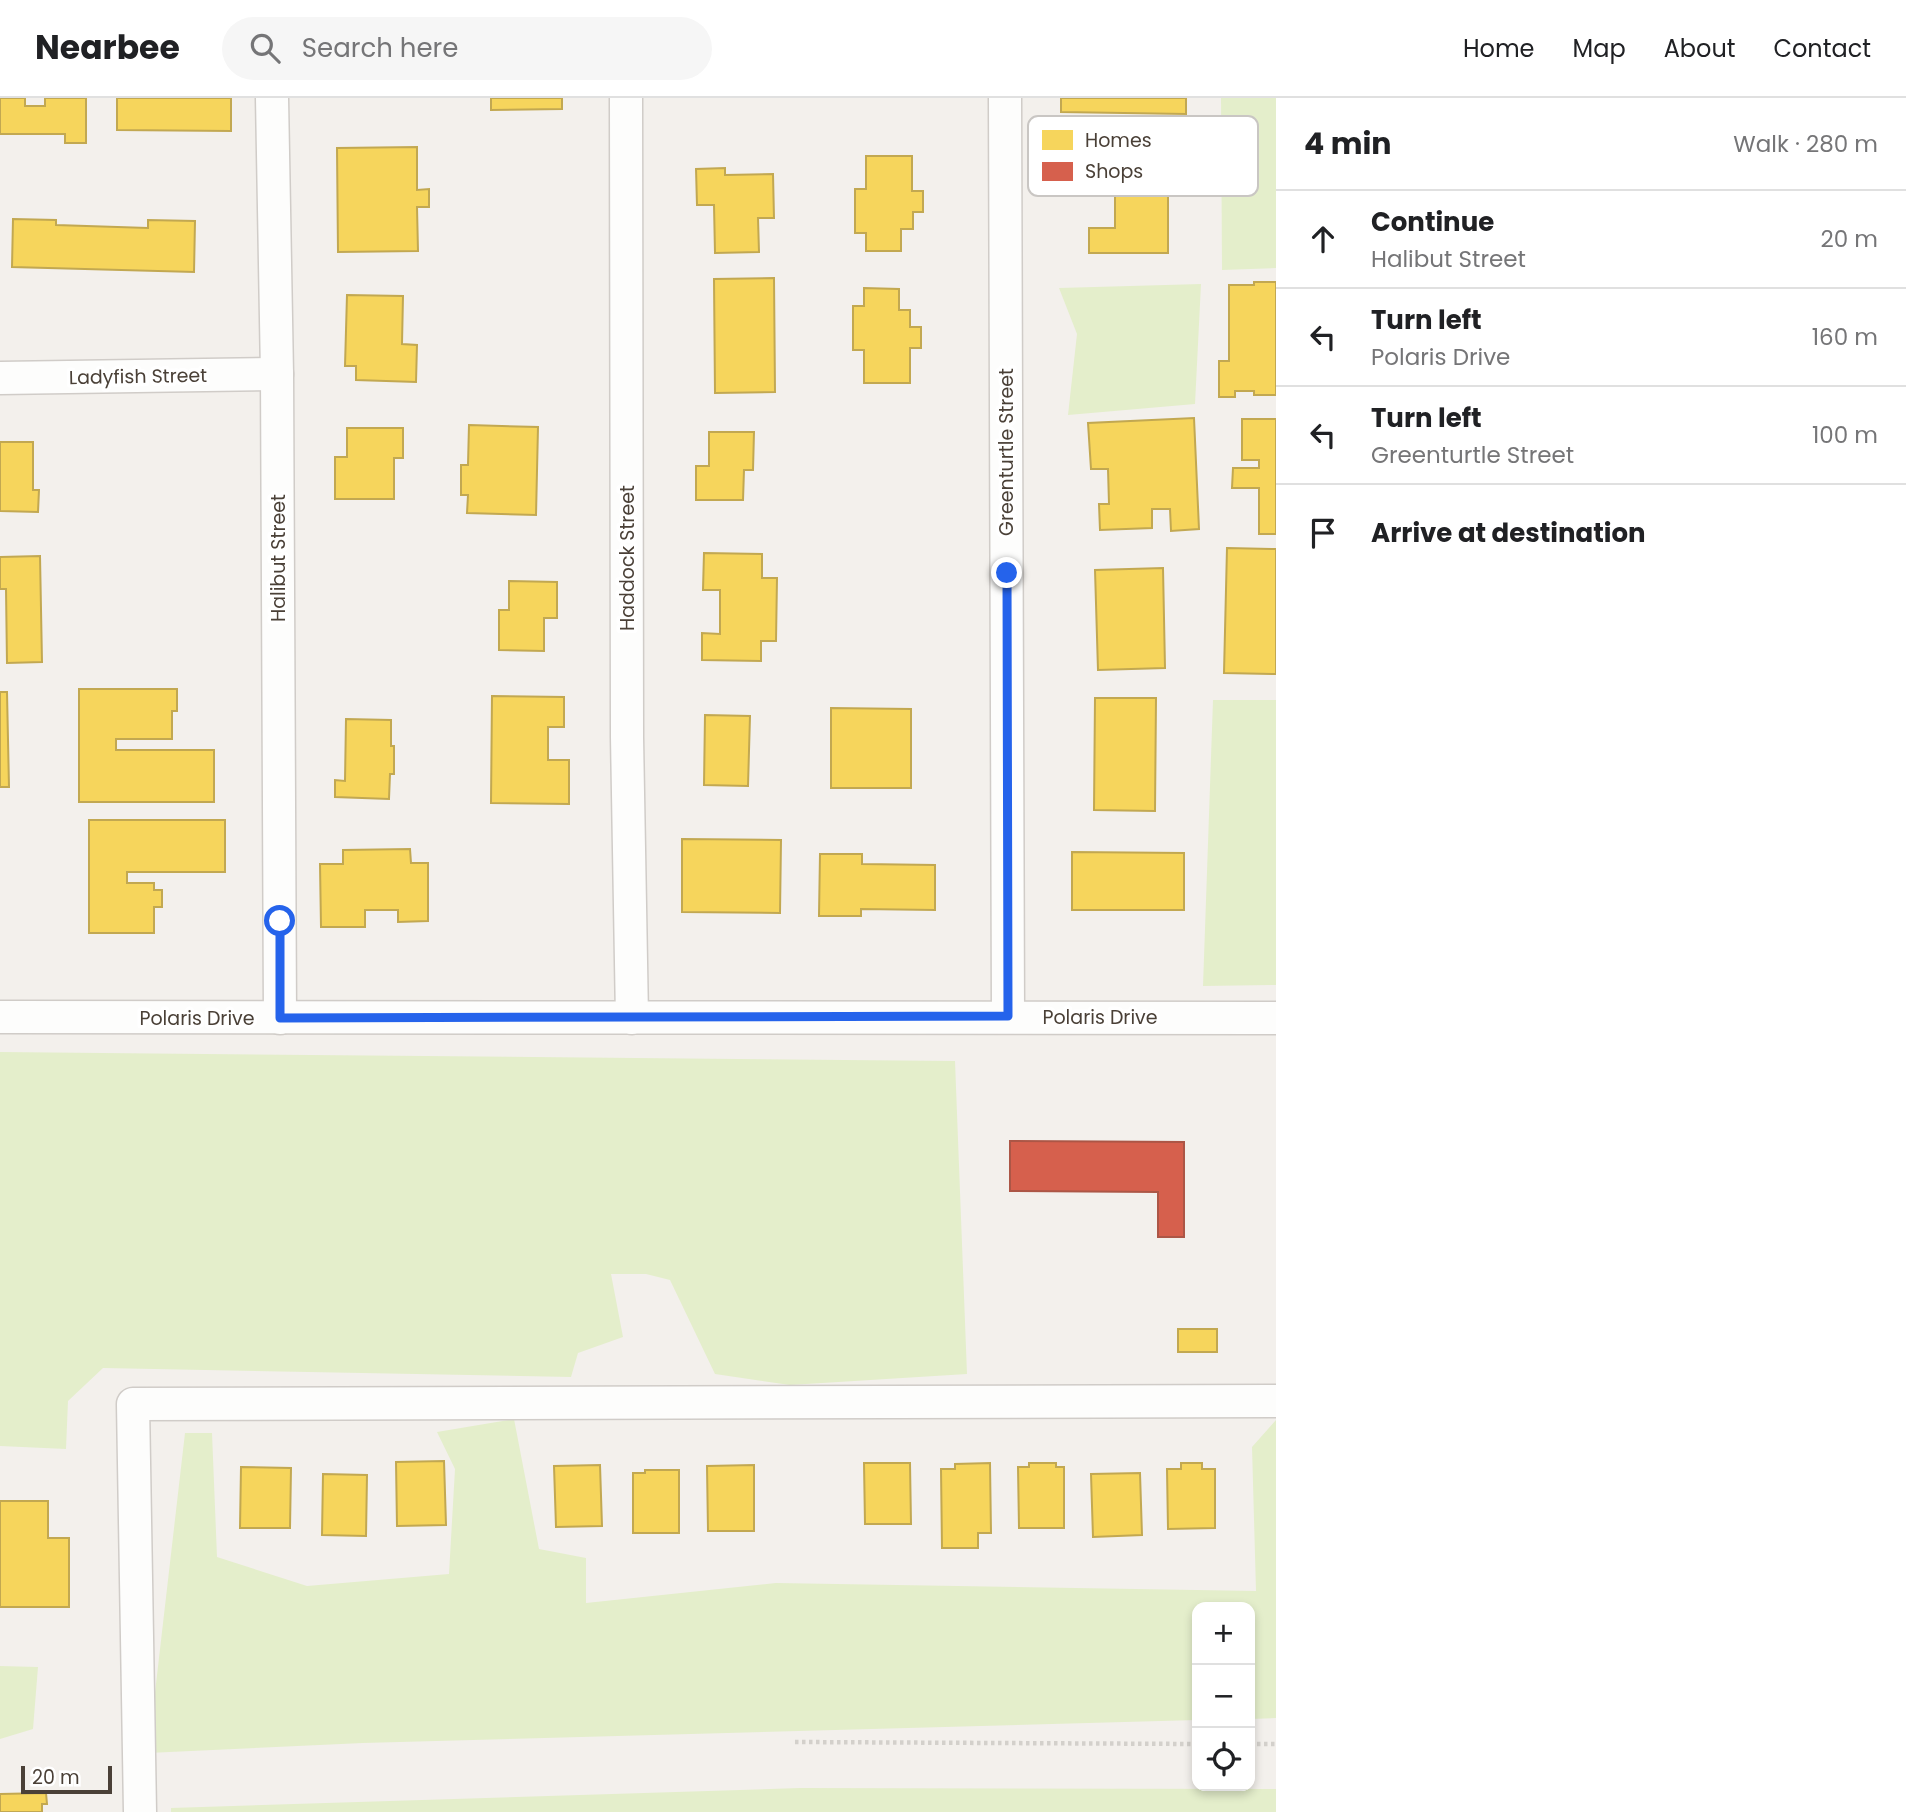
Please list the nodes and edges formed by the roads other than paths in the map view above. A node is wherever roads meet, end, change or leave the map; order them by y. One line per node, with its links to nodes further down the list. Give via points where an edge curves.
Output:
1 (272, 98): 4 (street, Halibut Street)
2 (626, 98): 9 (street, Haddock Street)
3 (1005, 98): 6 (street, Greenturtle Street)
4 (277, 374): 5 (street, Ladyfish Street); 8 (street, Halibut Street)
5 (0, 378)
6 (1008, 1016): 9 (street, Polaris Drive); 10 (street, Polaris Drive)
7 (0, 1017): 8 (street, Polaris Drive)
8 (280, 1018): 9 (street, Polaris Drive)
9 (632, 1018)
10 (1276, 1018)
11 (1276, 1401): 12 (street, via 133,1404)
12 (140, 1812)

